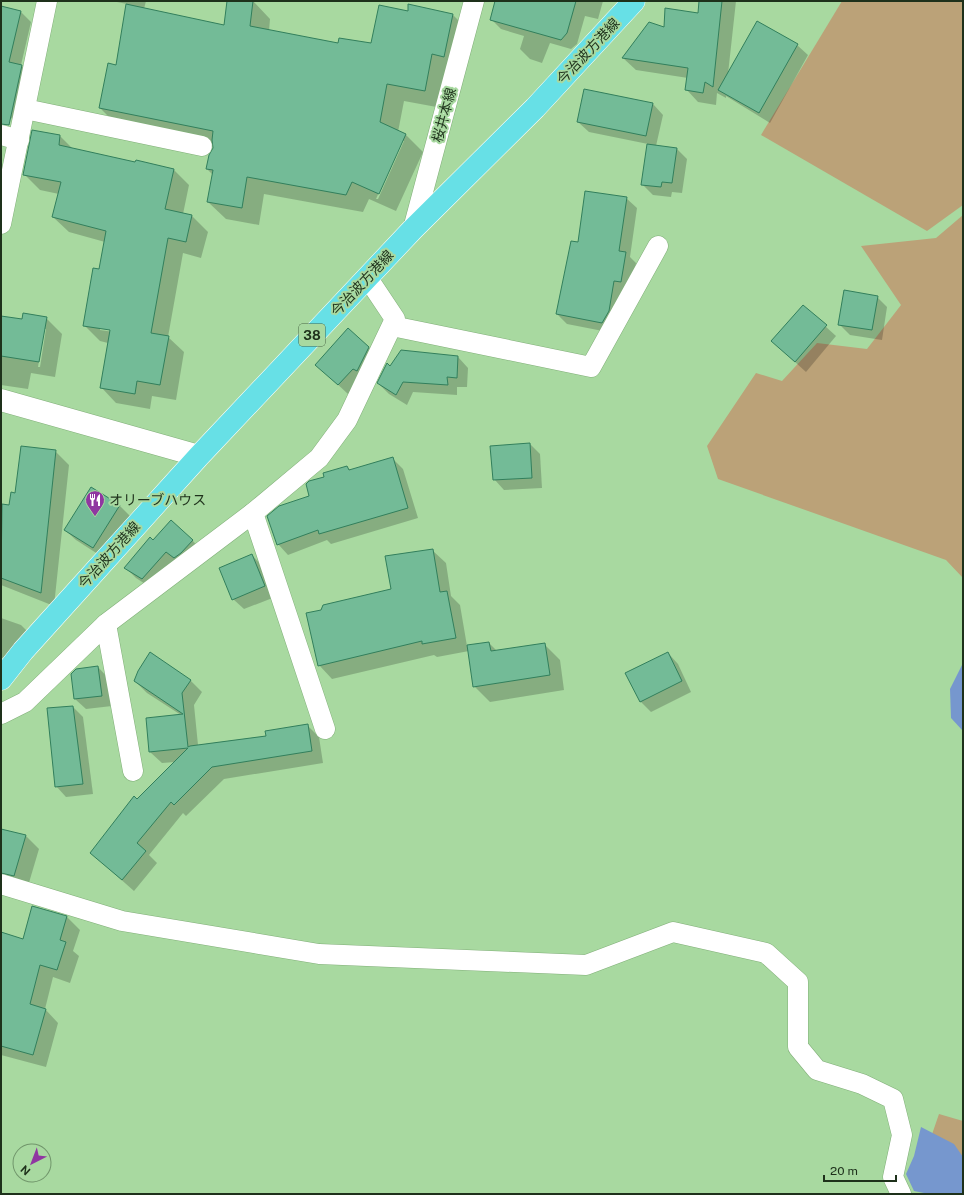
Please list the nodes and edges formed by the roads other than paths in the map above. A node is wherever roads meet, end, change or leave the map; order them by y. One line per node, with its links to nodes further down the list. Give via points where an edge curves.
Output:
1 (47, 1): 4 (street)
2 (474, 1): 8 (street, 桜井本線)
3 (634, 1): 8 (main road, 今治波方港線 / 38, via 535,108)
4 (25, 110): 5 (street); 6 (street)
5 (10, 137): 7 (street)
6 (202, 146)
7 (1, 224)
8 (413, 229): 10 (main road, 今治波方港線 / 38)
9 (658, 246): 11 (street, via 591,367)
10 (367, 277): 11 (street, via 395,319); 13 (main road, 今治波方港線 / 38)
11 (392, 326): 14 (street, via 347,420 319,458)
12 (1, 400): 13 (street)
13 (198, 456): 16 (main road, 今治波方港線 / 38, via 23,651)
14 (253, 513): 15 (street); 18 (street)
15 (106, 624): 17 (street, via 24,702); 19 (street)
16 (1, 679)
17 (1, 714)
18 (325, 729)
19 (133, 771)
20 (1, 884): 21 (street, via 122,921 319,954 586,965 673,932 766,953 798,982 798,1047 817,1070 862,1084 893,1099 902,1135 893,1177)
21 (900, 1194)

